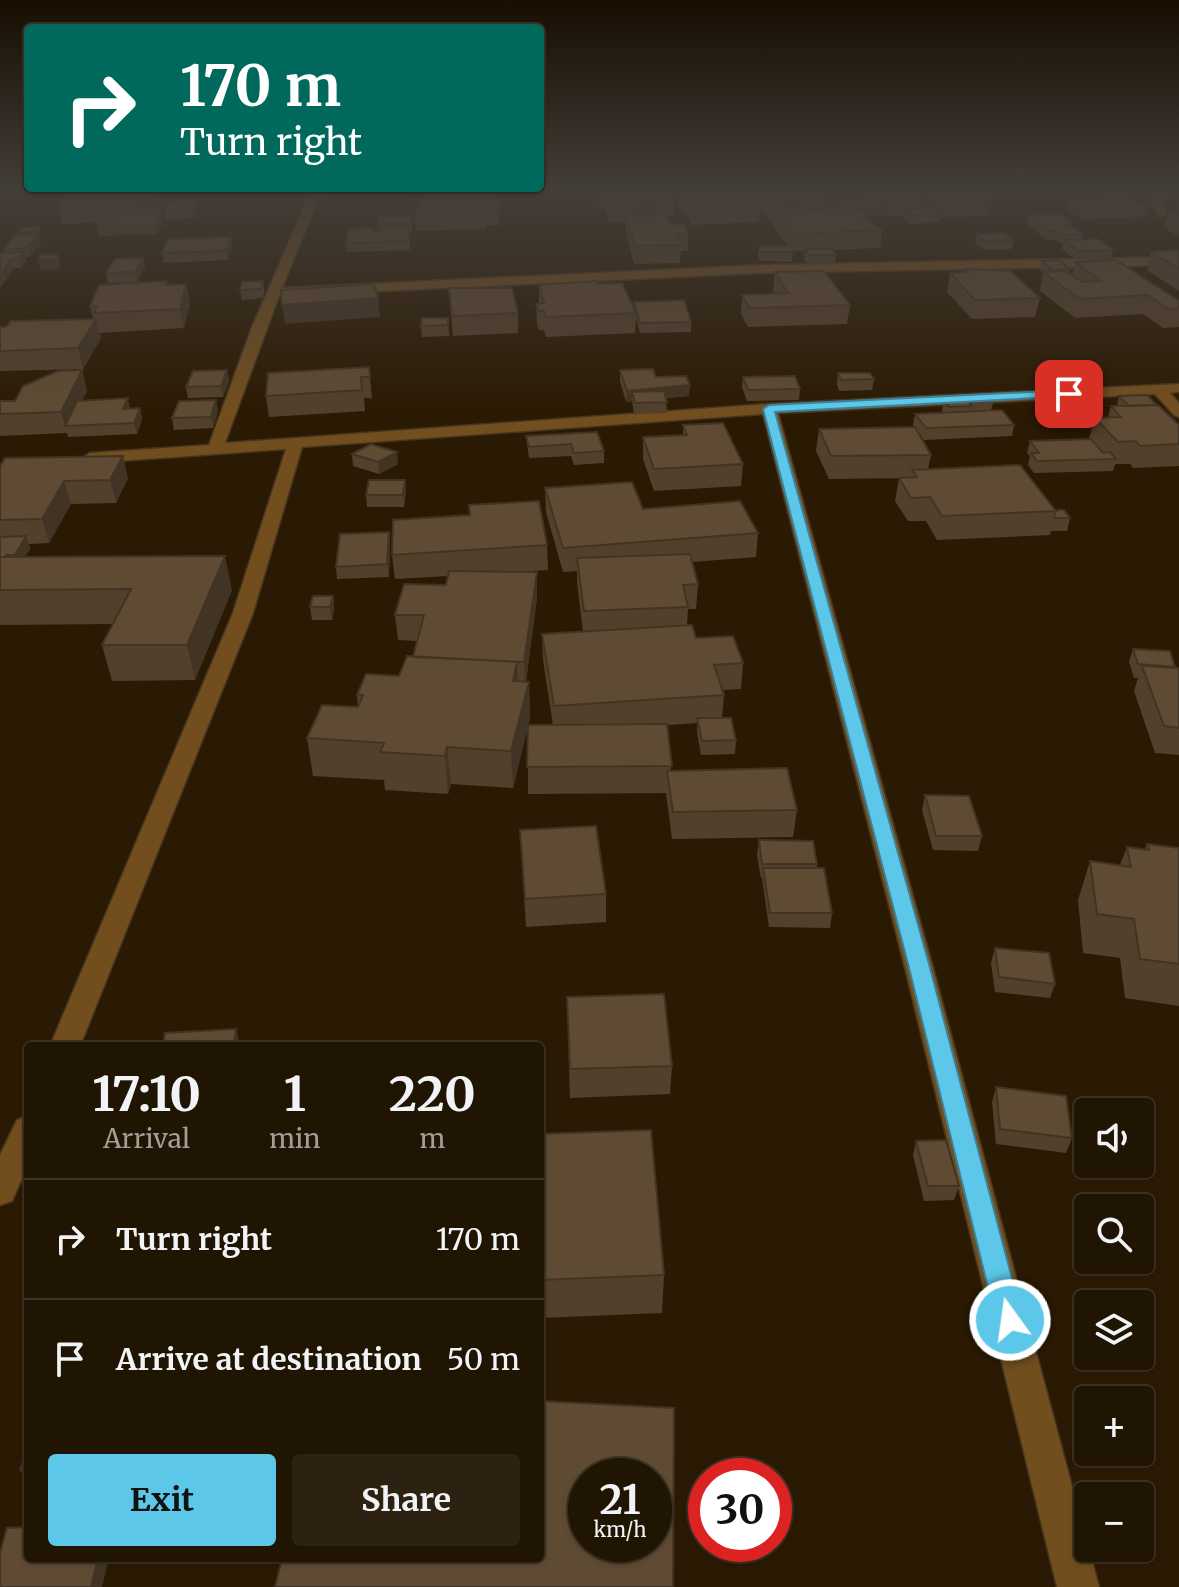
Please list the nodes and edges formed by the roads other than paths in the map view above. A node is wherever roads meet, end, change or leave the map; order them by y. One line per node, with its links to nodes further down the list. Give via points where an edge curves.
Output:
1 (286, 263): 5 (street)
2 (1133, 263): 3 (street)
3 (1112, 264): 4 (street); 5 (street, via 761,269)
4 (1134, 279)
5 (274, 292): 11 (street)
6 (1179, 388): 7 (street)
7 (1159, 389): 8 (street); 9 (street)
8 (769, 409): 10 (street); 16 (street)
9 (1179, 412)
10 (296, 442): 11 (street); 13 (street, via 243,613)
11 (215, 449): 12 (street)
12 (77, 459)
13 (67, 1042)
14 (24, 1138): 15 (street)
15 (0, 1191)
16 (1078, 1587)

